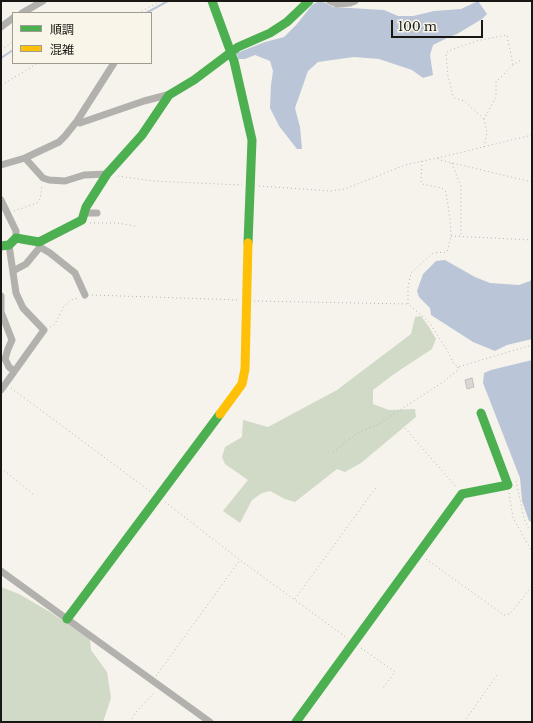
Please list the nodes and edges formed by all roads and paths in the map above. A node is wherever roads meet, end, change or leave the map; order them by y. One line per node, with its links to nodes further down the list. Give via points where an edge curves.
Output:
1 (43, 1): 8 (street)
2 (161, 1): 7 (path)
3 (212, 1): 15 (street)
4 (309, 1): 15 (street, via 287,22 270,33 238,47)
5 (330, 1): 6 (street, via 337,4)
6 (355, 1)
7 (146, 9): 9 (path); 10 (path)
8 (24, 12)
9 (140, 12)
10 (147, 12)
11 (12, 19): 12 (street)
12 (1, 27)
13 (12, 43): 14 (path)
14 (1, 50)
15 (231, 54): 21 (street); 34 (street, via 252,140)
16 (521, 60): 19 (path)
17 (36, 64): 20 (path)
18 (113, 64): 23 (street)
19 (513, 65): 22 (path, via 496,82 496,97); 22 (path, via 506,35 476,42 448,51 446,54 453,96 464,101)
20 (1, 84)
21 (168, 96): 23 (street, via 80,123); 31 (street, via 142,135)
22 (484, 120): 25 (path, via 487,134)
23 (77, 121): 26 (street, via 58,142)
24 (532, 135): 25 (path)
25 (484, 147): 27 (path)
26 (24, 158): 30 (street); 32 (street)
27 (438, 158): 28 (path); 29 (path)
28 (422, 161): 34 (path, via 405,164 345,189 331,191); 40 (path, via 422,184 442,188 446,192)
29 (452, 163): 33 (path); 41 (path, via 461,187)
30 (1, 165)
31 (107, 174): 32 (street, via 84,175 65,181); 34 (path, via 153,181); 38 (street, via 86,207)
32 (43, 178): 36 (path, via 37,203)
33 (532, 182)
34 (250, 185): 49 (street)
35 (1, 200): 36 (street)
36 (8, 213): 42 (street, via 16,231)
37 (97, 213): 38 (street)
38 (83, 217): 39 (path, via 90,224 117,223); 44 (street)
39 (134, 226)
40 (451, 236): 41 (path); 50 (path, via 447,252 434,253 411,273)
41 (462, 236): 43 (path)
42 (16, 238): 44 (street); 45 (street)
43 (532, 240)
44 (39, 244): 46 (street, via 26,264); 47 (street, via 75,273)
45 (5, 245): 46 (street)
46 (13, 271): 52 (street, via 16,293 22,308)
47 (85, 295): 49 (path); 52 (path, via 71,300 64,306 55,324)
48 (1, 296): 51 (street)
49 (247, 301): 50 (path); 65 (street, via 245,369 242,384)
50 (408, 304): 54 (path, via 429,322)
51 (1, 312): 55 (street, via 12,340 5,359)
52 (44, 330): 55 (street)
53 (532, 345): 54 (path)
54 (458, 367): 59 (path, via 458,370 443,382 377,425 359,432)
55 (14, 371): 56 (street)
56 (3, 387): 65 (path)
57 (481, 412): 61 (street)
58 (405, 428): 63 (path)
59 (333, 452)
60 (1, 468): 64 (path)
61 (512, 483): 63 (street); 66 (path, via 527,525); 67 (path, via 513,518)
62 (377, 486): 72 (path)
63 (462, 494): 68 (street)
64 (34, 495)
65 (158, 497): 69 (path); 73 (street)
66 (532, 529)
67 (532, 553)
68 (418, 554): 71 (path, via 504,615 510,614); 74 (street)
69 (240, 560): 72 (path); 76 (path)
70 (1, 570): 73 (street)
71 (532, 586)
72 (295, 599): 74 (path)
73 (67, 619): 76 (street)
74 (354, 643): 78 (path, via 395,672); 81 (street)
75 (497, 675): 82 (path)
76 (152, 681): 77 (street)
77 (160, 686): 79 (path); 80 (street)
78 (382, 689)
79 (130, 722)
80 (210, 722)
81 (296, 722)
82 (464, 722)

